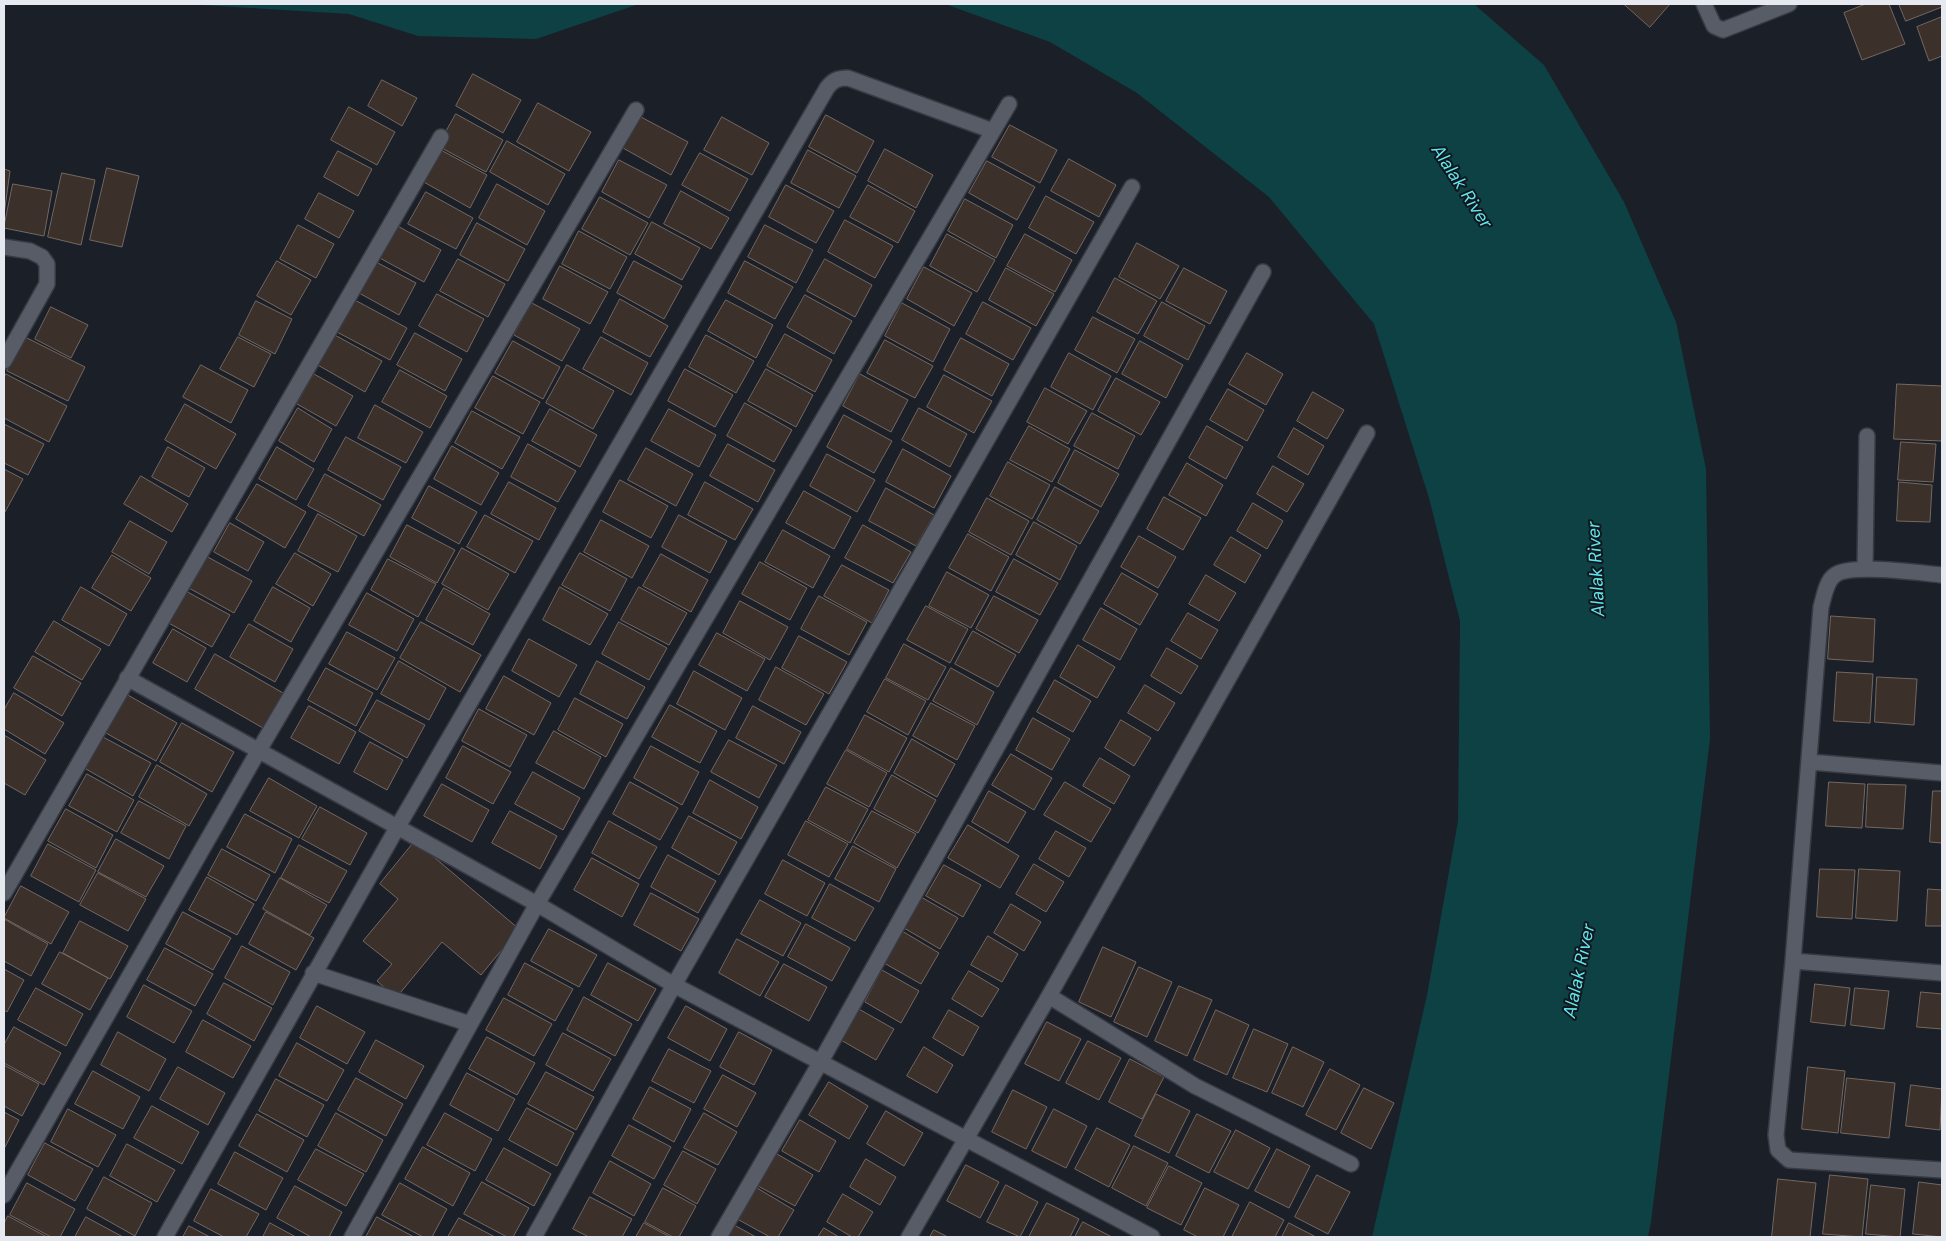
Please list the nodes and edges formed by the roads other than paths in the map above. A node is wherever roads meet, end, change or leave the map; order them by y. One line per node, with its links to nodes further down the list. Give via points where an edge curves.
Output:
1 (1704, 4): 2 (street, via 1714,26 1723,30)
2 (1789, 4)
3 (1009, 104): 5 (street)
4 (636, 110): 16 (street)
5 (993, 131): 19 (street, via 848,78 833,81); 21 (street)
6 (441, 137): 15 (street)
7 (1132, 187): 25 (street)
8 (4, 248): 10 (street, via 30,251 48,264 47,284)
9 (1264, 272): 28 (street)
10 (4, 361)
11 (1367, 432): 26 (street)
12 (1866, 436): 13 (street)
13 (1865, 569): 14 (street); 17 (street, via 1836,574 1830,580 1821,607)
14 (1942, 574)
15 (127, 678): 16 (street); 20 (street)
16 (259, 750): 19 (street); 32 (street)
17 (1810, 762): 18 (street); 22 (street)
18 (1942, 773)
19 (397, 828): 21 (street); 23 (street)
20 (4, 893)
21 (537, 904): 25 (street); 27 (street)
22 (1793, 961): 24 (street); 31 (street, via 1776,1135 1778,1150 1789,1160)
23 (313, 973): 27 (street); 33 (street)
24 (1942, 973)
25 (674, 985): 28 (street); 35 (street)
26 (1049, 996): 29 (street); 30 (street, via 1195,1086)
27 (470, 1024): 34 (street)
28 (820, 1064): 29 (street); 36 (street)
29 (967, 1139): 37 (street); 38 (street)
30 (1351, 1164)
31 (1942, 1170)
32 (4, 1195)
33 (165, 1237)
34 (352, 1237)
35 (534, 1237)
36 (719, 1237)
37 (910, 1237)
38 (1152, 1237)

